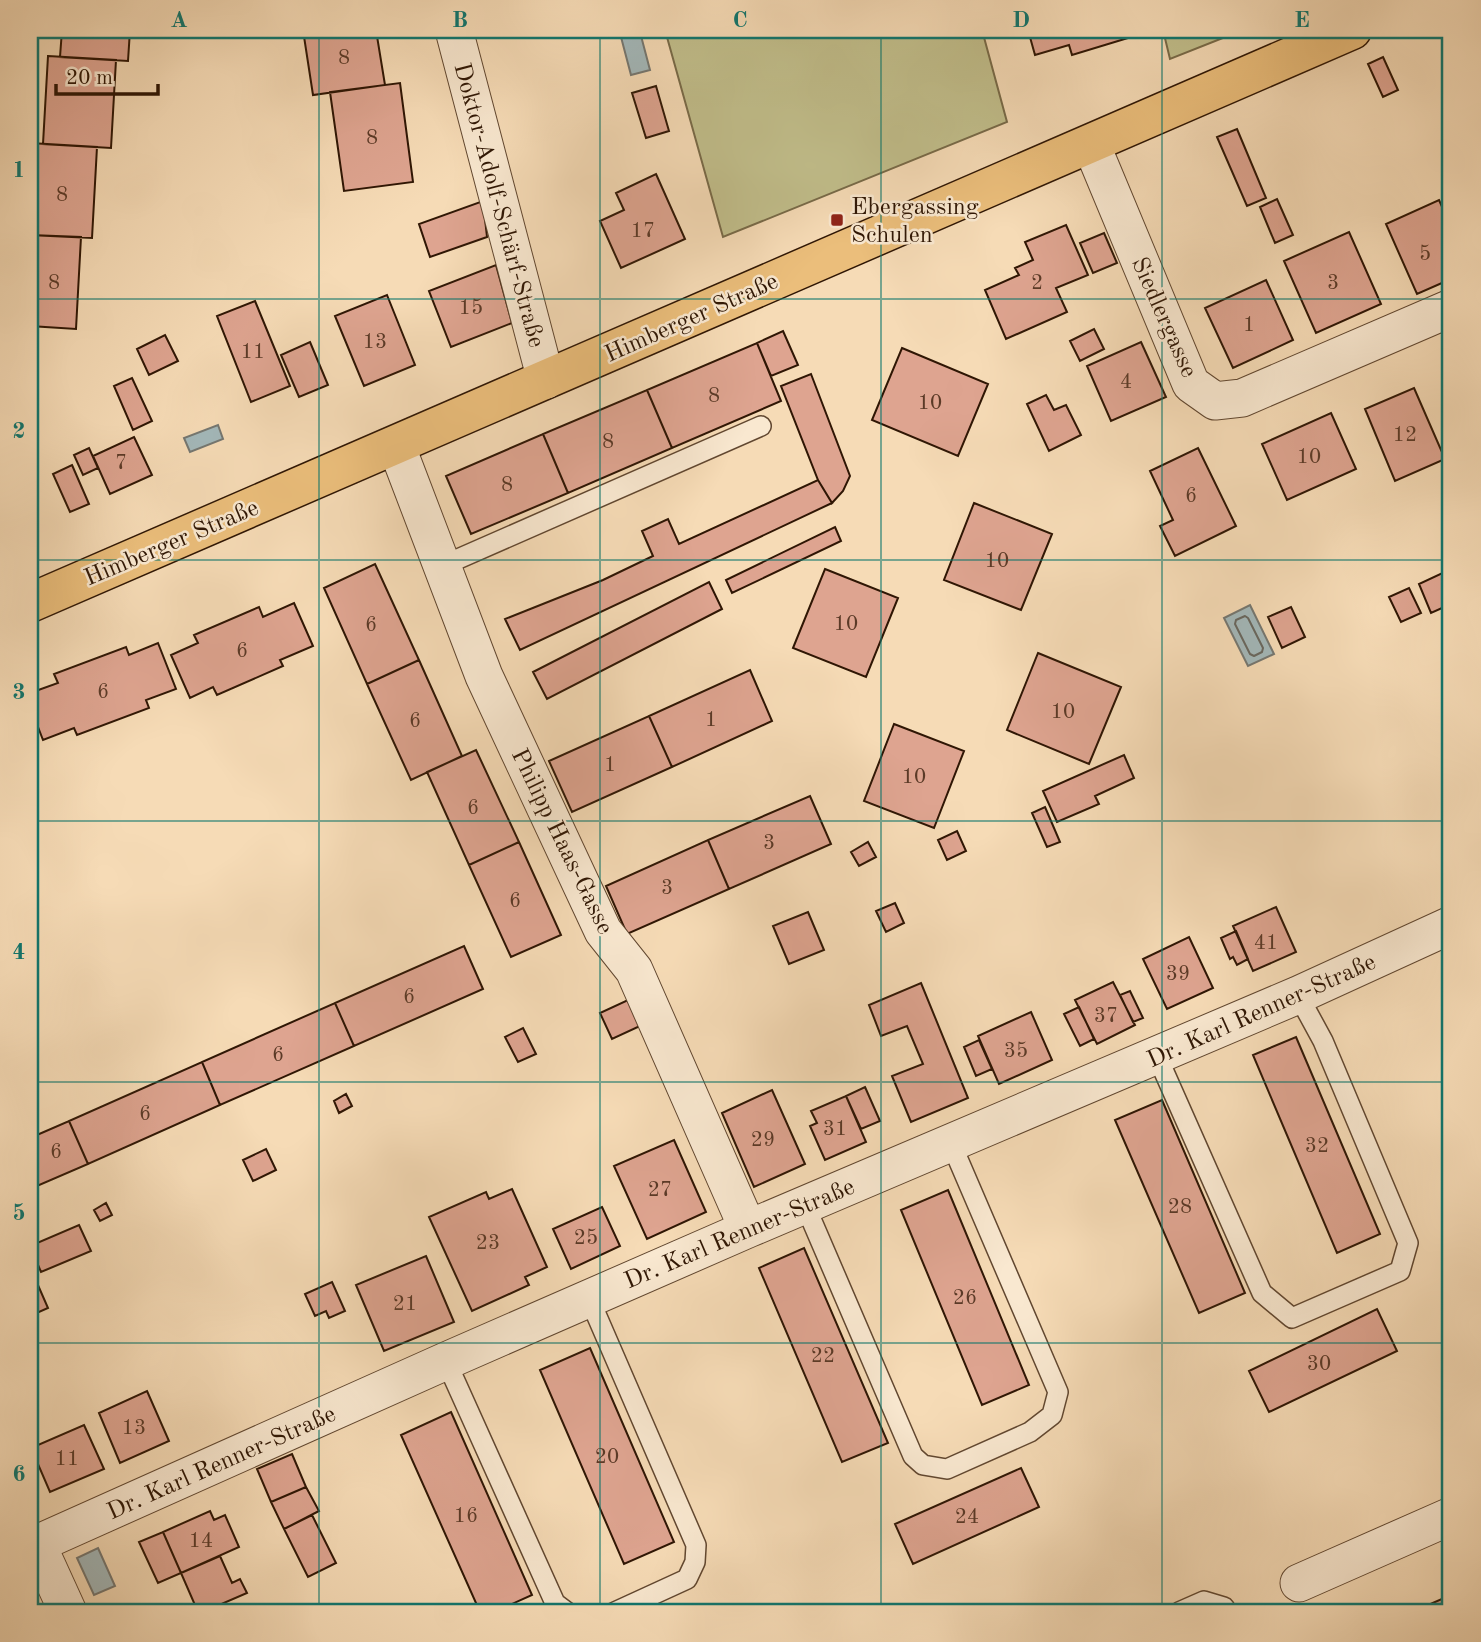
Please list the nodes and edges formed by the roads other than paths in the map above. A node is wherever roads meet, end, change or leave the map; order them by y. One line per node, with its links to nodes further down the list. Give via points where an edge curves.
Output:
1 (454, 30): 5 (street, Doktor-Adolf-Schärf-Straße)
2 (1352, 30): 3 (main road, Himberger Straße)
3 (1091, 144): 4 (street, Siedlergasse, via 1191,384 1215,401 1242,398); 5 (main road, Himberger Straße)
4 (1451, 308)
5 (547, 380): 7 (main road, Himberger Straße)
6 (761, 426): 8 (lane)
7 (396, 445): 8 (street, Philipp Haas-Gasse); 9 (main road, Himberger Straße)
8 (442, 566): 15 (street, Philipp Haas-Gasse, via 495,700 603,931 634,970)
9 (30, 603)
10 (1451, 925): 11 (street, Dr. Karl Renner-Straße)
11 (1298, 995): 12 (street, Dr. Karl Renner-Straße); 12 (lane, via 1323,1041 1408,1243 1400,1271 1292,1318 1262,1293)
12 (1157, 1056): 13 (street, Dr. Karl Renner-Straße)
13 (951, 1143): 14 (street, Dr. Karl Renner-Straße); 14 (lane, via 1058,1392 1052,1415 1030,1432 947,1469 923,1465 913,1456)
14 (805, 1205): 15 (street, Dr. Karl Renner-Straße)
15 (748, 1229): 16 (street, Dr. Karl Renner-Straße)
16 (589, 1298): 17 (street, Dr. Karl Renner-Straße); 23 (lane, via 696,1545 687,1579)
17 (446, 1360): 19 (street, Dr. Karl Renner-Straße); 22 (lane, via 555,1603)
18 (1451, 1516): 20 (street)
19 (34, 1546): 21 (street)
20 (1299, 1583)
21 (68, 1612)
22 (567, 1612)
23 (615, 1612)
24 (1179, 1612): 25 (lane, via 1204,1601)
25 (1227, 1612)

